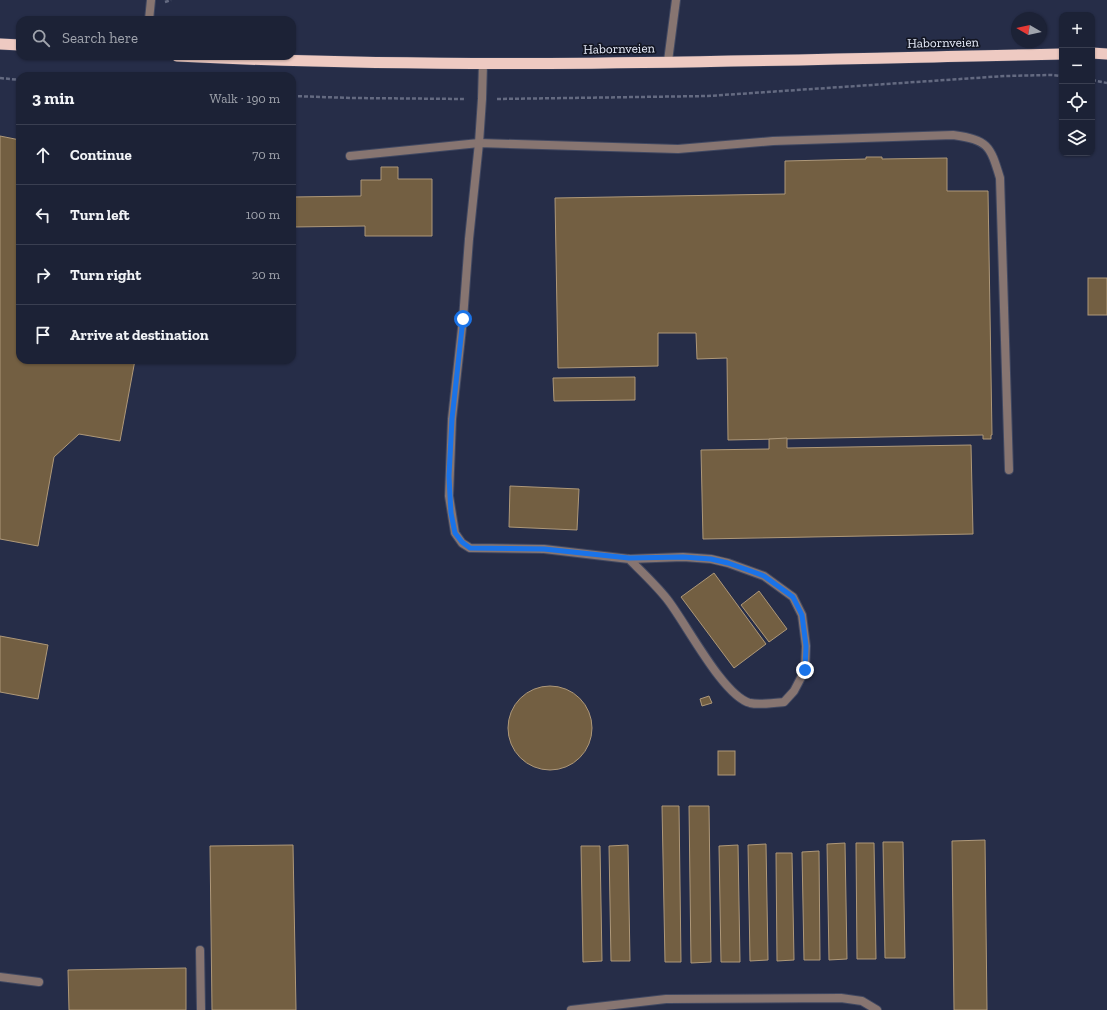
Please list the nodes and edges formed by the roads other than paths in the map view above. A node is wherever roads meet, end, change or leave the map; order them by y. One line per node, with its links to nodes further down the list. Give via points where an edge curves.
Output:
1 (151, 0): 3 (street)
2 (676, 0): 10 (street)
3 (149, 16)
4 (0, 44): 5 (highway)
5 (16, 45)
6 (1095, 53): 8 (highway)
7 (1059, 54): 10 (highway, Habornveien)
8 (1107, 54)
9 (266, 60): 11 (highway, Habornveien)
10 (668, 62): 11 (highway, Habornveien)
11 (483, 63): 12 (street)
12 (479, 143): 13 (street); 14 (street, via 678,149 773,141 953,135 972,137 986,145 994,157 1000,178); 15 (street, via 452,419 449,476 455,533 470,548 544,549)
13 (350, 156)
14 (1009, 470)
15 (629, 558): 15 (street, via 683,557 728,563 764,576 793,597 802,615 806,646 805,670 794,691 784,702 751,703 737,697 717,674 667,599)
16 (200, 950): 19 (street)
17 (0, 977): 18 (street)
18 (39, 982)
19 (201, 1010)
20 (571, 1010): 21 (street, via 666,999 841,998 862,1001)
21 (877, 1010)

